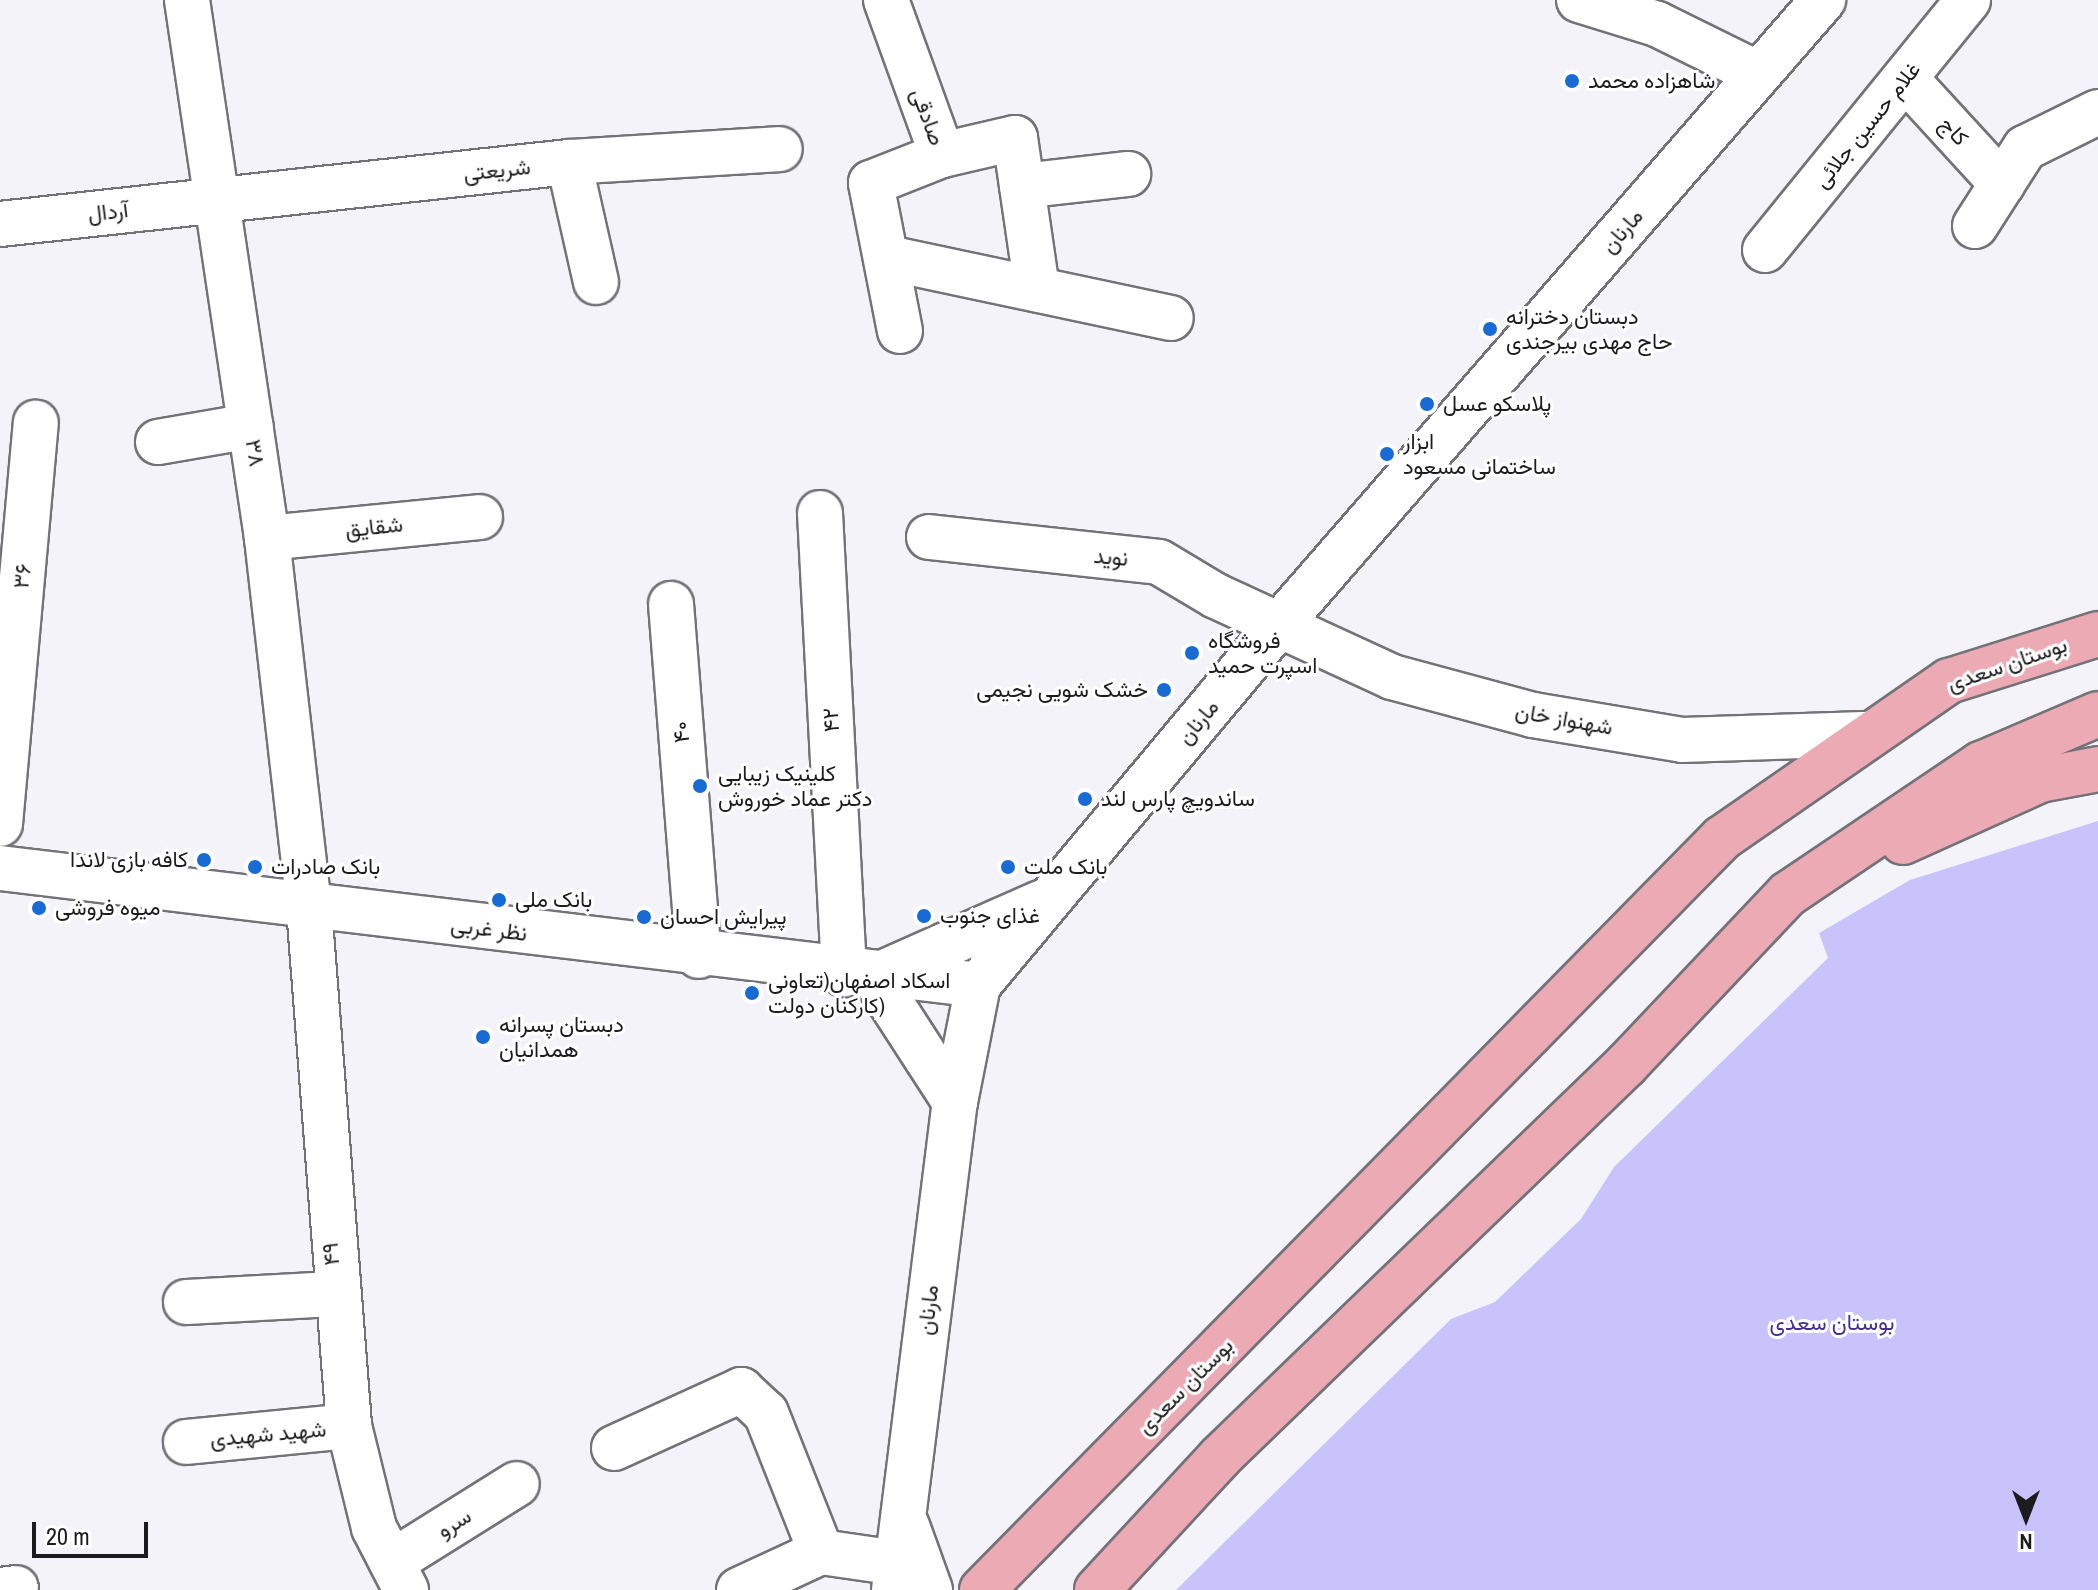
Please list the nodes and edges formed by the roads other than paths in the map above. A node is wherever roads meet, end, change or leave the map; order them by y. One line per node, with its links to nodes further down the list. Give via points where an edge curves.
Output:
1 (187, 0): 15 (street, ۳۸)
2 (886, 0): 10 (street, صادقی)
3 (1579, 0): 6 (street, via 1657,24)
4 (1823, 0): 6 (street, مارنان)
5 (1968, 0): 7 (street, غلام حسین جلائی)
6 (1758, 74): 33 (street, مارنان)
7 (1905, 78): 13 (street, کاج); 18 (street, غلام حسین جلائی)
8 (2098, 112): 13 (street, via 2025,148)
9 (780, 149): 11 (street, شریعتی)
10 (942, 155): 14 (street, صادقی, via 1015,138); 19 (street, via 871,183)
11 (569, 162): 15 (street, شریعتی); 20 (street)
12 (1128, 174): 14 (street)
13 (2002, 184): 17 (street)
14 (1022, 186): 21 (street, صادقی)
15 (216, 199): 16 (street, آردال); 25 (street, ۳۸)
16 (0, 224)
17 (1975, 226)
18 (1765, 250)
19 (888, 258): 21 (street); 23 (street)
20 (596, 282)
21 (1037, 289): 22 (street)
22 (1171, 318)
23 (900, 331)
24 (36, 423): 39 (street, ۳۶)
25 (251, 426): 26 (street); 30 (street, ۳۸)
26 (158, 442)
27 (820, 513): 45 (street, ۴۲)
28 (480, 517): 30 (street, شقایق)
29 (929, 537): 33 (street, نوید, via 1159,562)
30 (267, 538): 43 (street, ۳۸)
31 (2098, 602): 35 (main road, via 2047,621)
32 (671, 604): 44 (street, ۴۰)
33 (1279, 625): 37 (street, شهنواز خان, via 1392,677 1533,715 1682,740); 42 (street, مارنان)
34 (2098, 634): 35 (main road, بوستان سعدی)
35 (1949, 681): 37 (main road, بوستان سعدی)
36 (2098, 714): 41 (main road, via 1981,764)
37 (1864, 734): 60 (main road, بوستان سعدی, via 1722,838)
38 (2098, 769): 41 (main road, via 2040,780)
39 (0, 824)
40 (0, 868): 43 (street, نظر غربی)
41 (1788, 894): 61 (main road, via 1627,1064 1220,1457)
42 (1050, 898): 45 (street); 46 (street, مارنان)
43 (309, 907): 44 (street, نظر غربی); 48 (street, ۴۹)
44 (699, 956): 45 (street, نظر غربی)
45 (859, 975): 46 (street, نظر غربی); 47 (street)
46 (978, 985): 47 (street, مارنان)
47 (955, 1102): 54 (street, مارنان)
48 (334, 1294): 49 (street); 50 (street, ۴۹)
49 (186, 1302)
50 (349, 1426): 51 (street, شهید شهیدی); 56 (street, ۴۹, via 374,1528)
51 (186, 1442)
52 (614, 1448): 55 (street, via 741,1390 766,1413)
53 (517, 1484): 56 (street, سرو)
54 (903, 1508): 57 (street, مارنان); 59 (street)
55 (821, 1552): 57 (street); 58 (street)
56 (399, 1576)
57 (896, 1576)
58 (739, 1590)
59 (930, 1590)
60 (982, 1590)
61 (1097, 1590)

